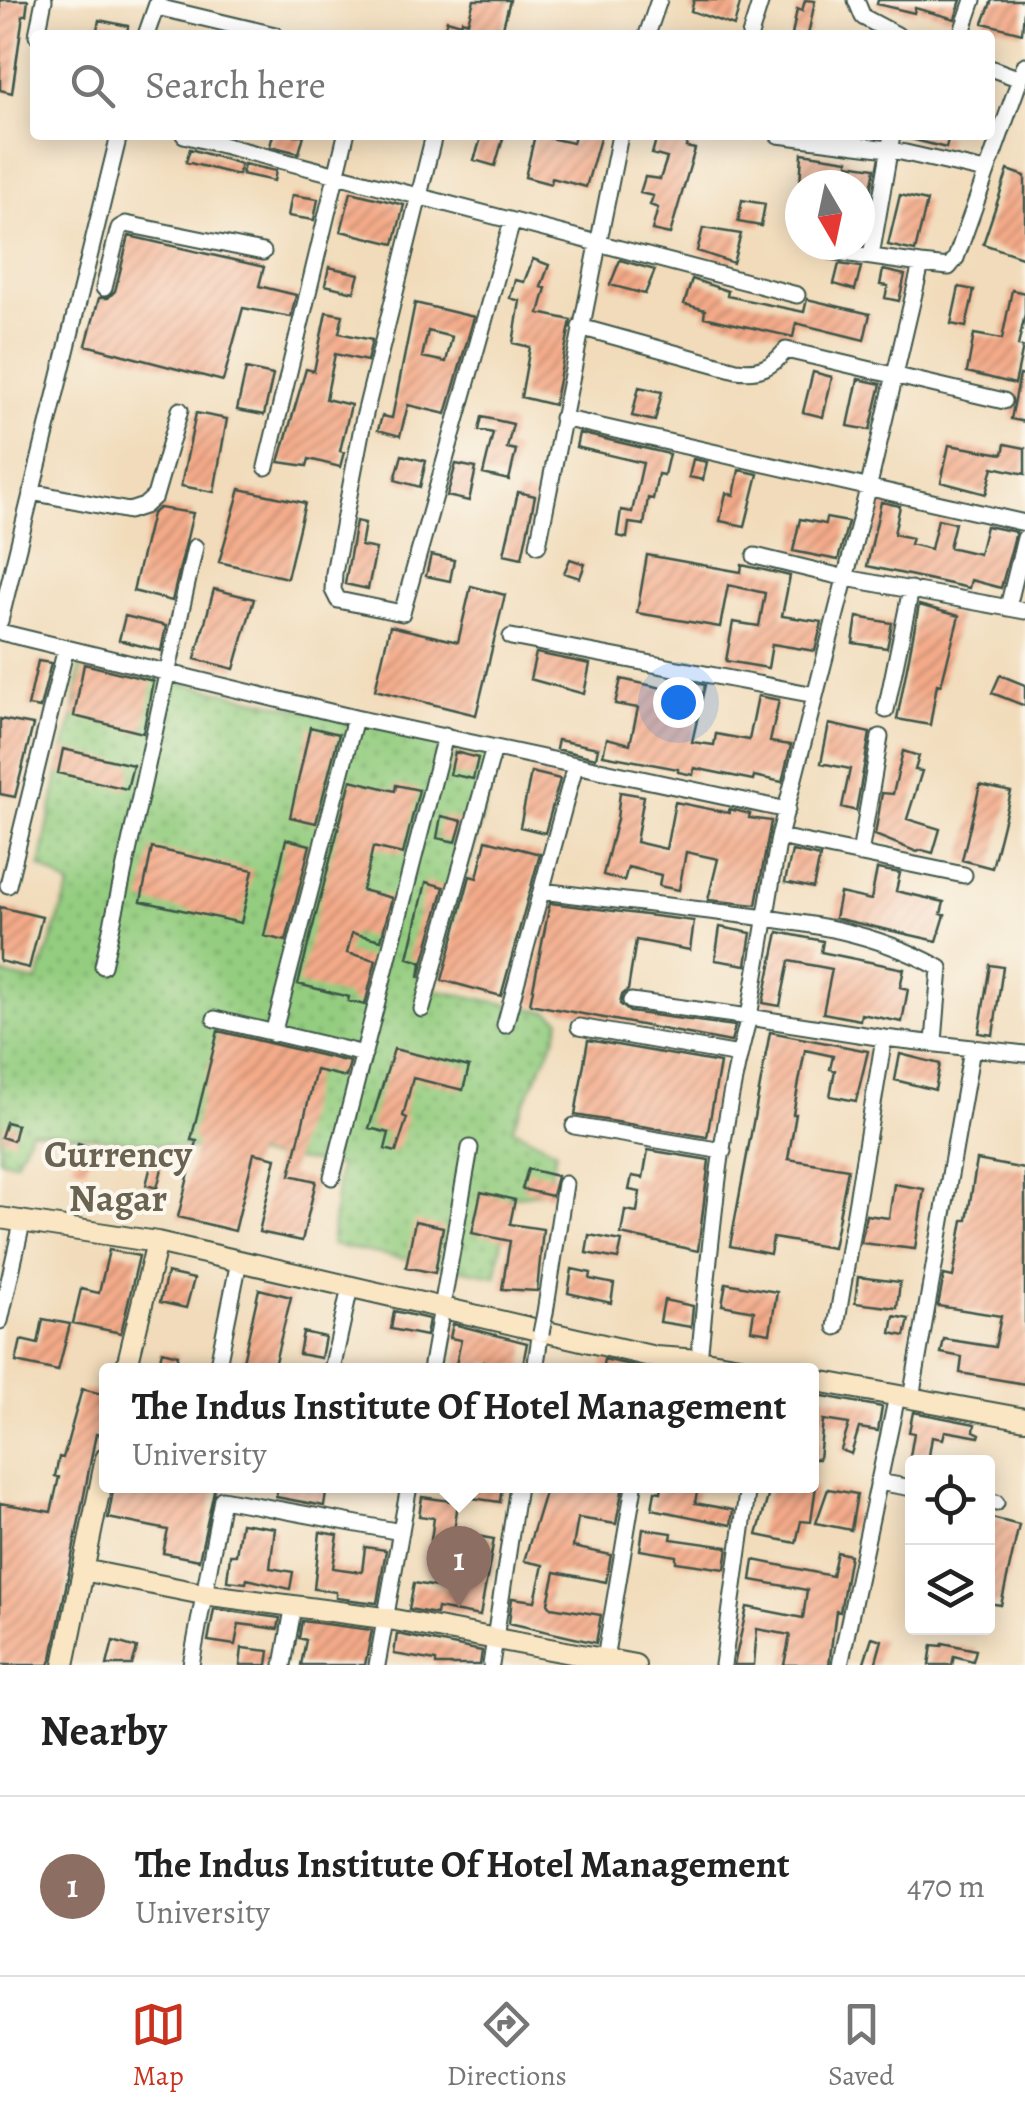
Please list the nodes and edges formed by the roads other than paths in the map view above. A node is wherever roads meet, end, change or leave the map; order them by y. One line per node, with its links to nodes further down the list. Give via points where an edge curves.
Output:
1 (44, 0): 7 (street)
2 (659, 0): 10 (street)
3 (760, 0): 11 (street)
4 (856, 0): 12 (street, via 863,17)
5 (973, 0): 13 (street)
6 (158, 4): 8 (street); 9 (street)
7 (37, 30)
8 (148, 30)
9 (257, 30)
10 (650, 30)
11 (751, 30)
12 (888, 30)
13 (963, 30)
14 (995, 69): 15 (street)
15 (1023, 72): 23 (street)
16 (118, 140): 28 (street)
17 (203, 140): 24 (street)
18 (345, 140): 24 (street)
19 (433, 140): 25 (street)
20 (619, 140): 30 (street)
21 (858, 140): 22 (street)
22 (890, 142): 23 (street); 27 (street)
23 (985, 171): 34 (street, via 956,258 949,267)
24 (335, 175): 25 (street); 43 (street)
25 (420, 196): 26 (street); 26 (street, via 363,422 334,573 338,600 402,613)
26 (512, 222): 30 (street)
27 (875, 232)
28 (95, 233): 29 (street); 32 (street)
29 (116, 238): 31 (street, via 126,224); 36 (street)
30 (598, 244): 37 (street); 38 (street)
31 (263, 252)
32 (89, 257): 35 (street); 36 (street)
33 (875, 257): 34 (street)
34 (922, 264): 39 (street)
35 (85, 274): 36 (street); 45 (street)
36 (107, 276)
37 (797, 295)
38 (580, 328): 39 (street, via 736,370 762,370 786,350); 42 (street)
39 (893, 376): 40 (street); 44 (street)
40 (1004, 401)
41 (180, 410): 45 (street, via 155,496 144,506 129,511)
42 (562, 418): 44 (street); 48 (street)
43 (266, 468)
44 (869, 486): 46 (street); 52 (street)
45 (31, 492): 51 (street)
46 (1025, 523)
47 (1025, 538): 54 (street)
48 (538, 545)
49 (195, 547): 60 (street)
50 (755, 556): 52 (street)
51 (7, 569): 56 (street)
52 (846, 578): 53 (street); 61 (street)
53 (911, 590): 54 (street); 62 (street)
54 (1008, 608): 55 (street)
55 (1025, 611)
56 (0, 622)
57 (0, 632): 59 (street)
58 (511, 637): 61 (street)
59 (66, 648): 60 (street); 72 (street)
60 (169, 671): 63 (street); 75 (street)
61 (816, 695): 68 (street)
62 (886, 710)
63 (356, 718): 64 (street); 82 (street)
64 (444, 736): 66 (street); 86 (street)
65 (880, 737): 70 (street)
66 (494, 748): 67 (street); 77 (street)
67 (575, 766): 68 (street); 73 (street)
68 (787, 810): 69 (street)
69 (780, 837): 70 (street); 74 (street)
70 (860, 854): 71 (street)
71 (964, 875)
72 (8, 885)
73 (541, 891): 74 (street); 80 (street)
74 (766, 918): 78 (street); 84 (street, via 856,932 940,968)
75 (103, 966)
76 (630, 1001): 78 (street)
77 (422, 1009)
78 (749, 1018): 83 (street); 88 (street)
79 (215, 1019): 82 (street)
80 (505, 1024)
81 (579, 1028): 88 (street)
82 (273, 1034): 86 (street)
83 (884, 1038): 84 (street); 102 (street)
84 (934, 1042): 85 (street)
85 (972, 1048): 87 (street); 113 (street)
86 (364, 1054): 92 (street)
87 (1025, 1054)
88 (738, 1055): 91 (street)
89 (574, 1126): 91 (street)
90 (470, 1148): 99 (street)
91 (723, 1151): 103 (street)
92 (332, 1176)
93 (565, 1184): 101 (street)
94 (0, 1218): 95 (street)
95 (23, 1219): 96 (street); 100 (street)
96 (157, 1242): 97 (street); 104 (street)
97 (239, 1261): 98 (street); 105 (street)
98 (350, 1287): 99 (street); 106 (street)
99 (442, 1306): 101 (street); 107 (street)
100 (0, 1322)
101 (542, 1325): 108 (street); 109 (street)
102 (836, 1327)
103 (700, 1349): 110 (street); 111 (street)
104 (128, 1363)
105 (218, 1363)
106 (334, 1363)
107 (431, 1363)
108 (536, 1363)
109 (651, 1363)
110 (657, 1363)
111 (738, 1363)
112 (819, 1381): 113 (street)
113 (904, 1397): 114 (street); 115 (street)
114 (1025, 1418)
115 (878, 1482): 116 (street); 136 (street)
116 (905, 1487)
117 (99, 1492): 123 (street)
118 (409, 1493): 122 (street)
119 (517, 1493): 127 (street)
120 (633, 1493): 128 (street)
121 (747, 1493): 135 (street)
122 (401, 1532): 124 (street, via 222,1499); 126 (street)
123 (83, 1570): 124 (street); 129 (street)
124 (203, 1594): 125 (street); 130 (street)
125 (294, 1604): 126 (street); 131 (street)
126 (384, 1618): 127 (street); 132 (street)
127 (495, 1638): 128 (street); 133 (street)
128 (604, 1663): 134 (street)
129 (64, 1665)
130 (191, 1665)
131 (283, 1665)
132 (377, 1665)
133 (492, 1665)
134 (635, 1665)
135 (723, 1665)
136 (840, 1665)

